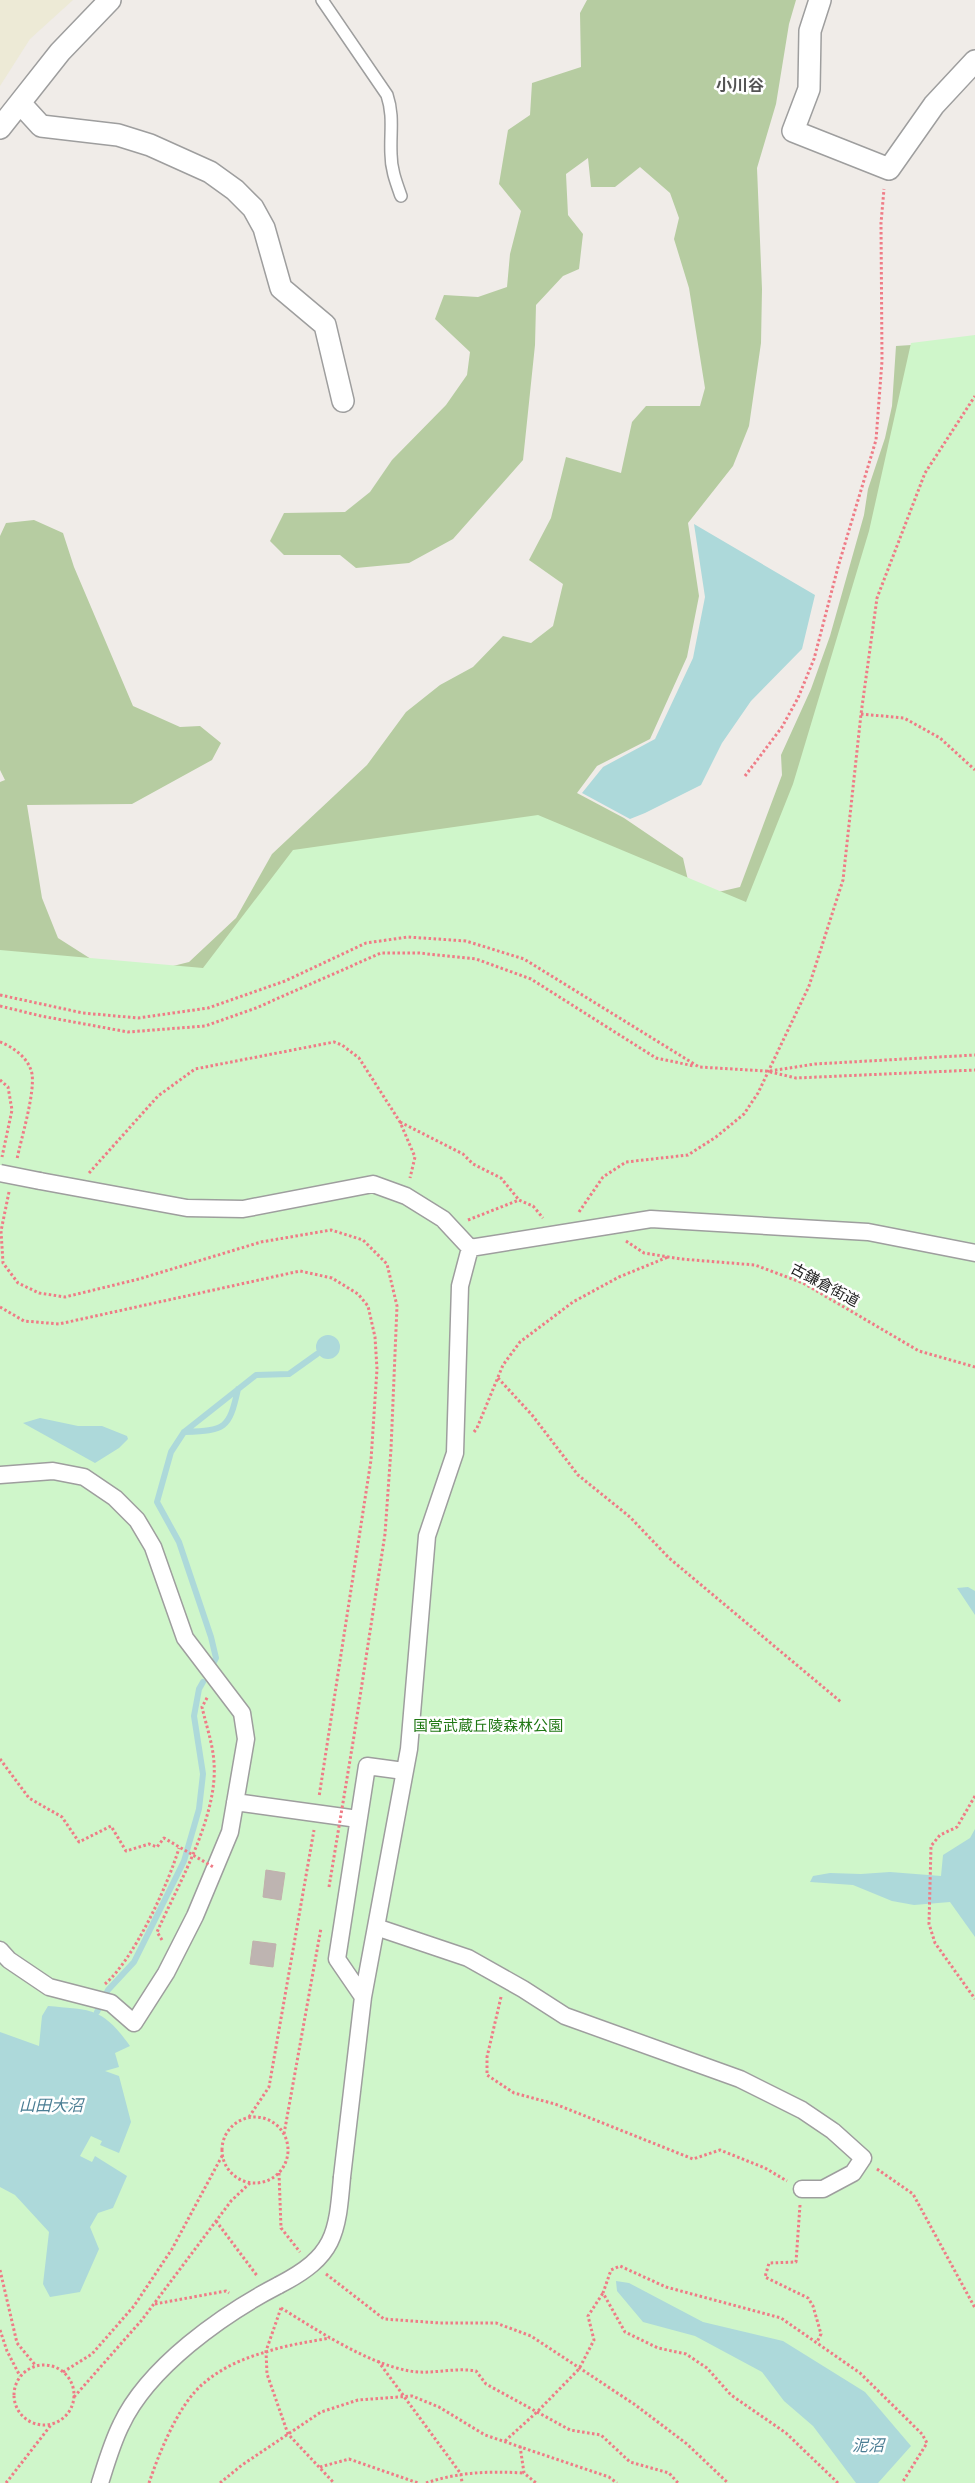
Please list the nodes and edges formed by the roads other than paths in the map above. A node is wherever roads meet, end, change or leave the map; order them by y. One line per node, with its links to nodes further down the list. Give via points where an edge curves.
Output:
1 (110, 0): 5 (street, via 60,52)
2 (322, 0): 7 (lane, via 386,95 392,111 391,155)
3 (820, 0): 4 (street, via 810,31 809,89 793,131 889,169 934,105)
4 (975, 62)
5 (20, 103): 6 (street); 8 (street, via 41,126 118,135 150,145 210,172 235,190 252,208 264,228 281,288 325,325)
6 (0, 128)
7 (401, 196)
8 (343, 401)
9 (6, 1178): 10 (street, bridge, via 40,1180 187,1208 243,1210 373,1184 406,1196 443,1218)
10 (470, 1248): 11 (street, via 651,1219 868,1232); 13 (street, via 460,1286 456,1453 427,1536 409,1749)
11 (975, 1253)
12 (0, 1475): 14 (street, via 53,1472 84,1477 116,1498 137,1520 153,1547 185,1638 242,1713 246,1739)
13 (404, 1771): 15 (street, via 366,1766); 16 (street)
14 (235, 1802): 15 (street); 17 (street, via 230,1832 195,1916 173,1960 134,2023 111,2003 49,1986 9,1960)
15 (358, 1819): 18 (street, via 337,1959)
16 (376, 1927): 18 (street); 19 (street, via 468,1958 565,2016 740,2079 802,2110 833,2131 863,2158 853,2173 823,2189)
17 (0, 1950)
18 (363, 1997): 20 (street, bridge, via 336,2228 326,2250 298,2275 228,2314 147,2383 121,2425)
19 (802, 2189)
20 (100, 2483)

